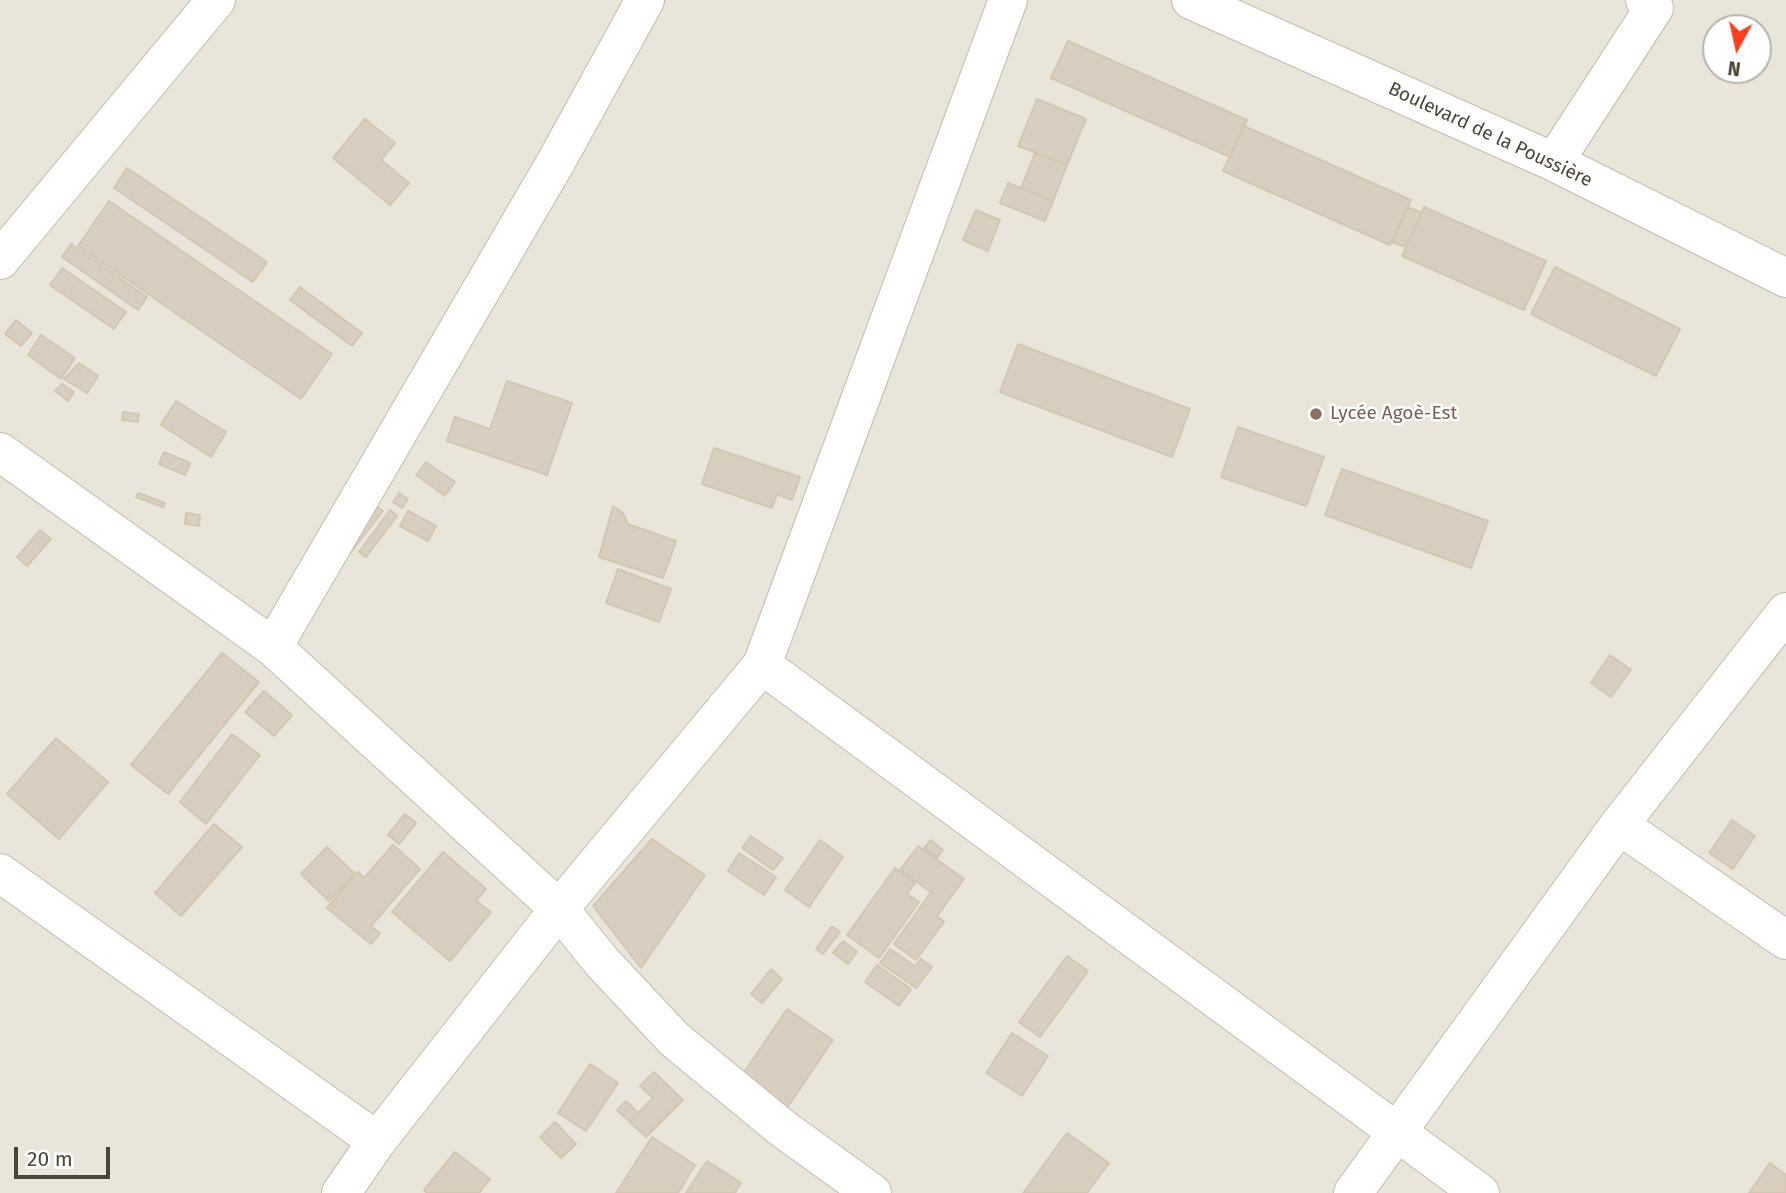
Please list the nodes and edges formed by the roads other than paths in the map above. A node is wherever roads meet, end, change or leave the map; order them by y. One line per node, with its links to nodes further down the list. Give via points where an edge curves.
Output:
1 (216, 0): 7 (street)
2 (645, 0): 11 (street)
3 (1008, 0): 12 (street)
4 (1191, 0): 6 (street, Boulevard de la Poussière)
5 (1653, 3): 6 (street)
6 (1554, 162): 8 (street, Boulevard de la Poussière)
7 (0, 260)
8 (1786, 278)
9 (0, 452): 11 (street)
10 (1786, 612): 13 (street)
11 (273, 648): 15 (street)
12 (762, 665): 15 (street); 17 (street)
13 (1619, 825): 16 (street); 17 (street)
14 (0, 873): 18 (street)
15 (559, 909): 18 (street); 20 (street, via 674,1039 782,1128)
16 (1786, 940)
17 (1395, 1131): 21 (street); 22 (street)
18 (377, 1141): 19 (street)
19 (341, 1193)
20 (872, 1193)
21 (1353, 1193)
22 (1480, 1193)

